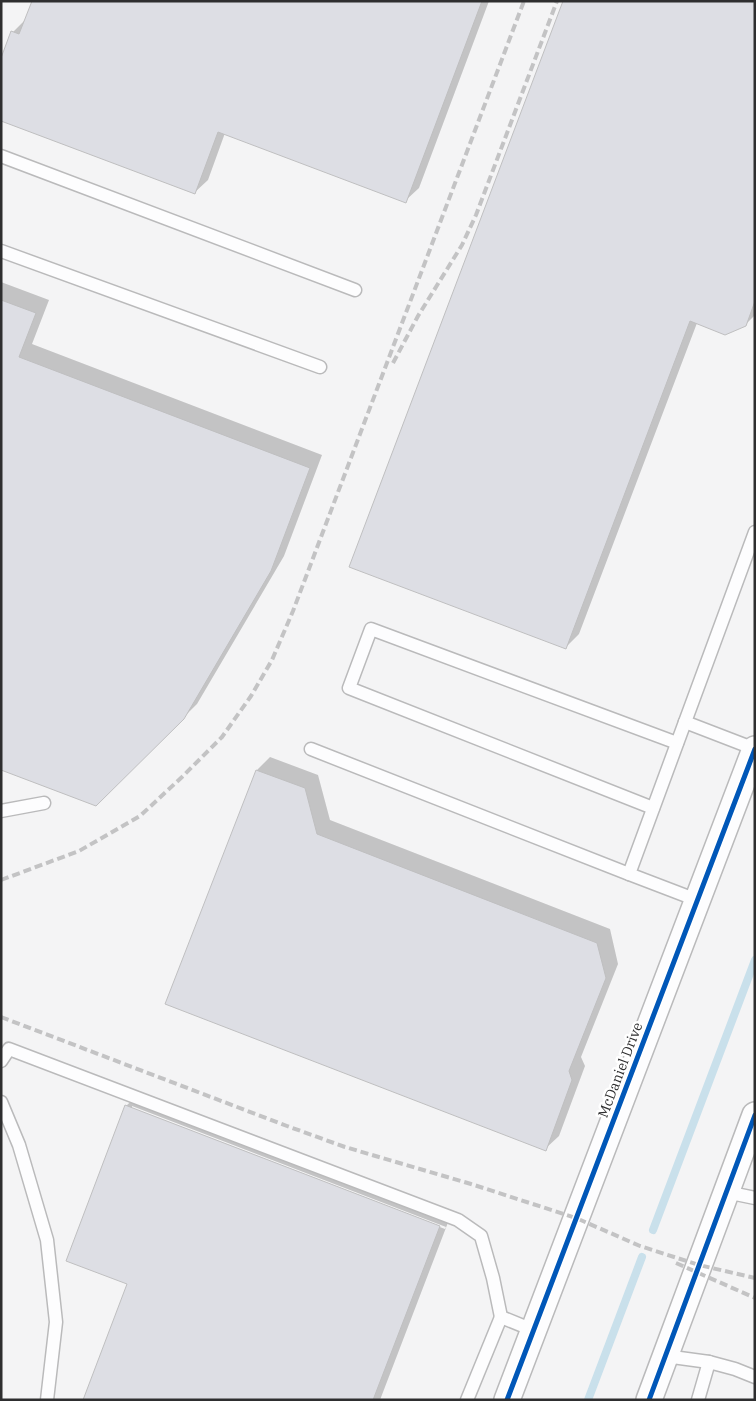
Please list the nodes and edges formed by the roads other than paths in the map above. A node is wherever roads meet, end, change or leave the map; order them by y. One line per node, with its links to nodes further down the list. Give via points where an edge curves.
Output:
1 (1, 156): 3 (lane)
2 (1, 251): 4 (lane)
3 (355, 290)
4 (320, 367)
5 (755, 532): 6 (lane)
6 (685, 722): 7 (lane); 9 (lane)
7 (677, 743): 11 (lane); 11 (lane, via 371,629 349,688)
8 (311, 748): 13 (lane)
9 (755, 749): 14 (street, McDaniel Drive)
10 (44, 803): 12 (lane)
11 (653, 808): 13 (lane)
12 (1, 811)
13 (629, 874): 14 (lane)
14 (697, 900): 21 (street, McDaniel Drive)
15 (1, 1061): 20 (lane, via 9,1049 458,1220 481,1236)
16 (1, 1102): 25 (lane, via 19,1145 47,1240 56,1322)
17 (755, 1115): 18 (street)
18 (726, 1192): 19 (lane); 22 (street)
19 (755, 1198)
20 (501, 1317): 21 (lane); 26 (lane)
21 (533, 1330): 27 (street, McDaniel Drive)
22 (665, 1356): 23 (lane); 28 (street)
23 (710, 1362): 24 (lane); 29 (lane)
24 (755, 1377)
25 (47, 1400)
26 (467, 1400)
27 (506, 1400)
28 (649, 1400)
29 (698, 1400)

